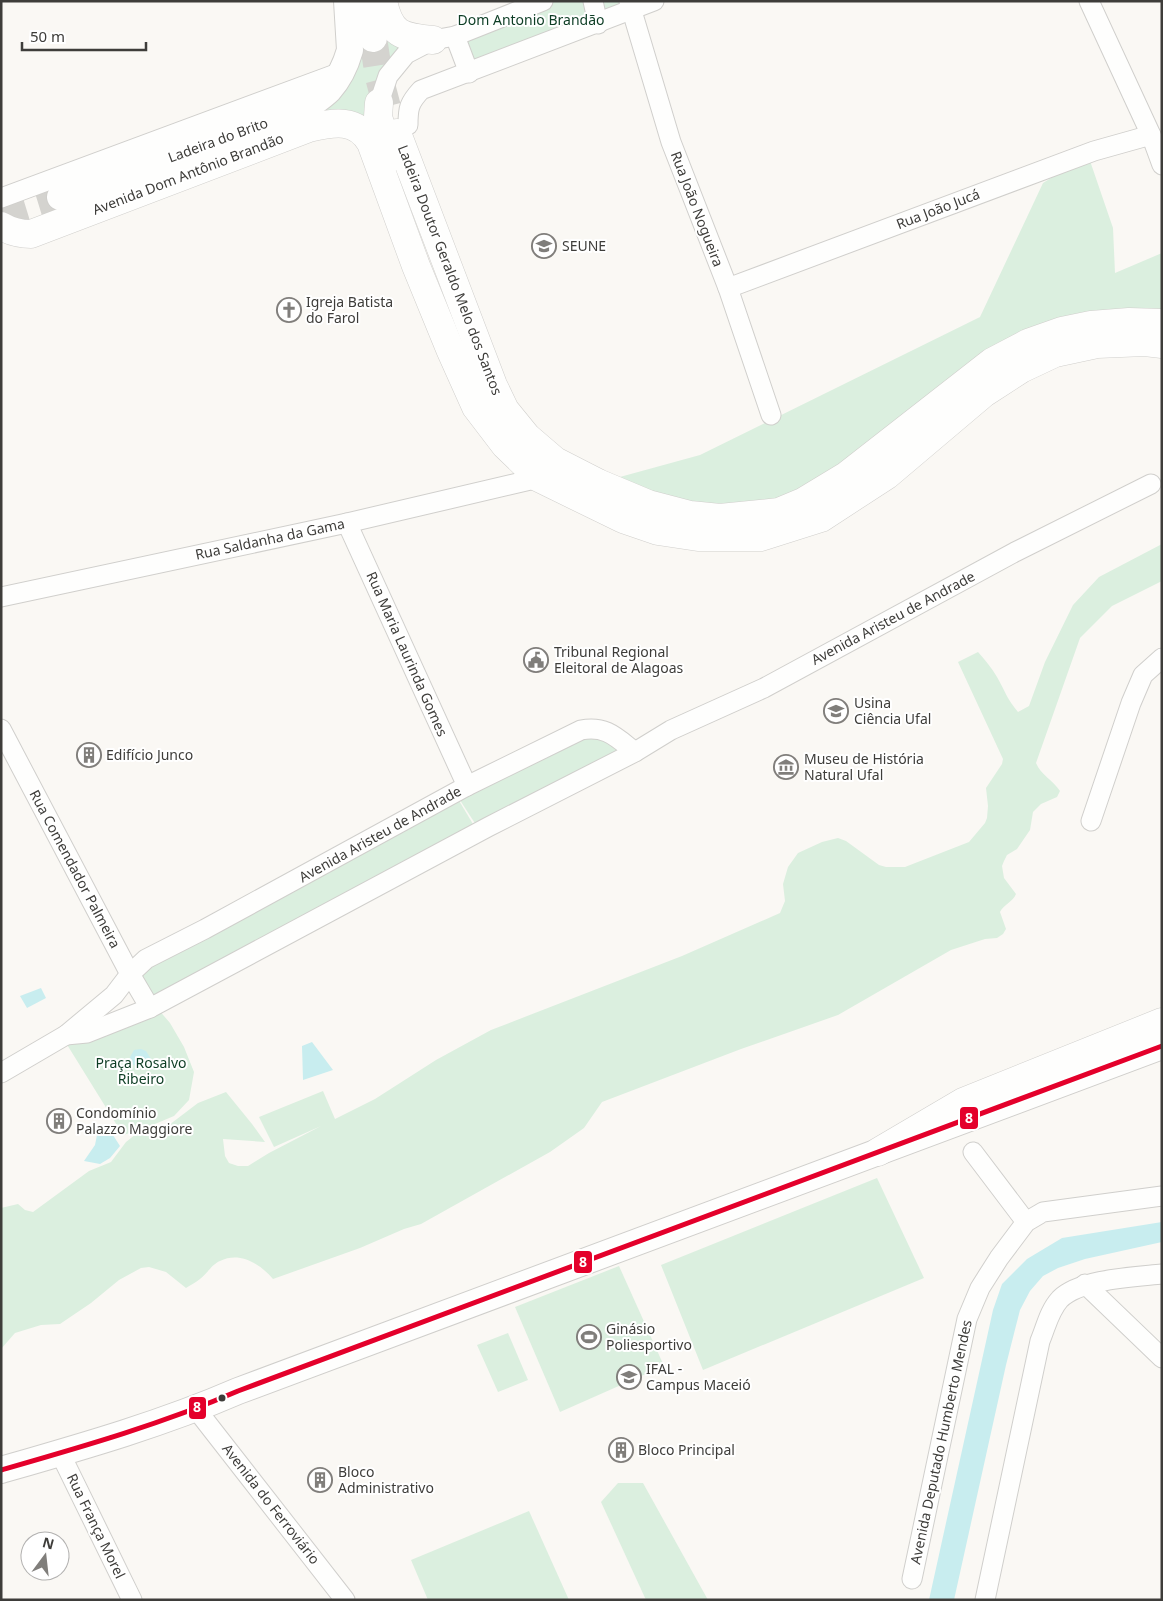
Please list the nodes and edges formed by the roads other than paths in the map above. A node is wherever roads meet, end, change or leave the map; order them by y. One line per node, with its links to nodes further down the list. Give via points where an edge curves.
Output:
1 (347, 1): 11 (main road)
2 (369, 1): 11 (highway)
3 (383, 1): 10 (highway, via 386,16 393,27 408,38)
4 (543, 1): 10 (street)
5 (594, 1): 9 (street)
6 (654, 1): 8 (street)
7 (1089, 1): 15 (street)
8 (630, 6): 9 (street); 22 (street, Rua João Nogueira, via 671,142)
9 (598, 24): 12 (street)
10 (444, 38): 12 (street); 13 (street, via 406,54 388,76)
11 (355, 54): 18 (main road, Ladeira do Brito, via 329,90 307,108); 19 (street)
12 (468, 73): 14 (street, via 421,90 412,100)
13 (379, 103): 21 (highway, via 378,117 383,137 417,232)
14 (403, 129): 23 (highway, via 420,163 513,394 526,417 546,438 593,474 648,504 690,515 720,518 779,512 803,502 846,476 972,376 1028,343 1091,325)
15 (1151, 135): 17 (street); 22 (street, Rua João Jucá, via 1094,151)
16 (371, 143): 20 (highway, Avenida Dom Antônio Brandão, via 357,128 344,124 323,125 31,234); 21 (highway, Ladeira Doutor Geraldo Melo dos Santos)
17 (1162, 165)
18 (60, 196)
19 (1, 198)
20 (1, 226)
21 (416, 266): 26 (highway, Ladeira Doutor Geraldo Melo dos Santos, via 476,407 505,445)
22 (728, 288): 25 (street, Rua João Nogueira)
23 (1162, 323)
24 (1162, 344): 26 (highway, Ladeira Doutor Geraldo Melo dos Santos, via 1097,344 1055,353 1021,368 984,394 887,474 820,518 761,537 698,537 658,532 623,519)
25 (771, 415)
26 (539, 478): 28 (street, Rua Saldanha da Gama)
27 (1150, 484): 32 (street, Avenida Aristeu de Andrade, via 764,688 671,730)
28 (347, 523): 29 (street, Rua Saldanha da Gama); 33 (street, Rua Maria Laurinda Gomes)
29 (1, 597)
30 (1162, 658): 34 (street, via 1143,675)
31 (1, 729): 35 (street, Rua Comendador Palmeira)
32 (635, 752): 33 (street, Avenida Aristeu de Andrade, via 608,732 591,728); 36 (street, Avenida Aristeu de Andrade)
33 (466, 786): 35 (street, Avenida Aristeu de Andrade, via 146,959)
34 (1091, 821)
35 (130, 974): 36 (street, Rua Comendador Palmeira); 38 (street, Avenida Aristeu de Andrade, via 114,995)
36 (150, 1008): 38 (street, Avenida Aristeu de Andrade, via 87,1033)
37 (1162, 1022): 41 (highway, via 963,1102)
38 (66, 1035): 40 (street)
39 (1162, 1046): 41 (main road)
40 (1, 1073)
41 (878, 1152): 48 (main road)
42 (973, 1152): 44 (street)
43 (1162, 1196): 44 (street, Avenida Deputado Humberto Mendes, via 1044,1212)
44 (1026, 1222): 51 (street, Avenida Deputado Humberto Mendes, via 980,1288 966,1319)
45 (1162, 1274): 46 (street)
46 (1085, 1284): 47 (street); 54 (street, via 1061,1298 1050,1313 1040,1341)
47 (1162, 1358)
48 (196, 1409): 49 (main road); 53 (street, Avenida do Ferroviário)
49 (60, 1453): 50 (main road); 52 (street, Rua França Morel)
50 (1, 1470)
51 (912, 1579)
52 (132, 1600)
53 (345, 1600)
54 (985, 1600)

